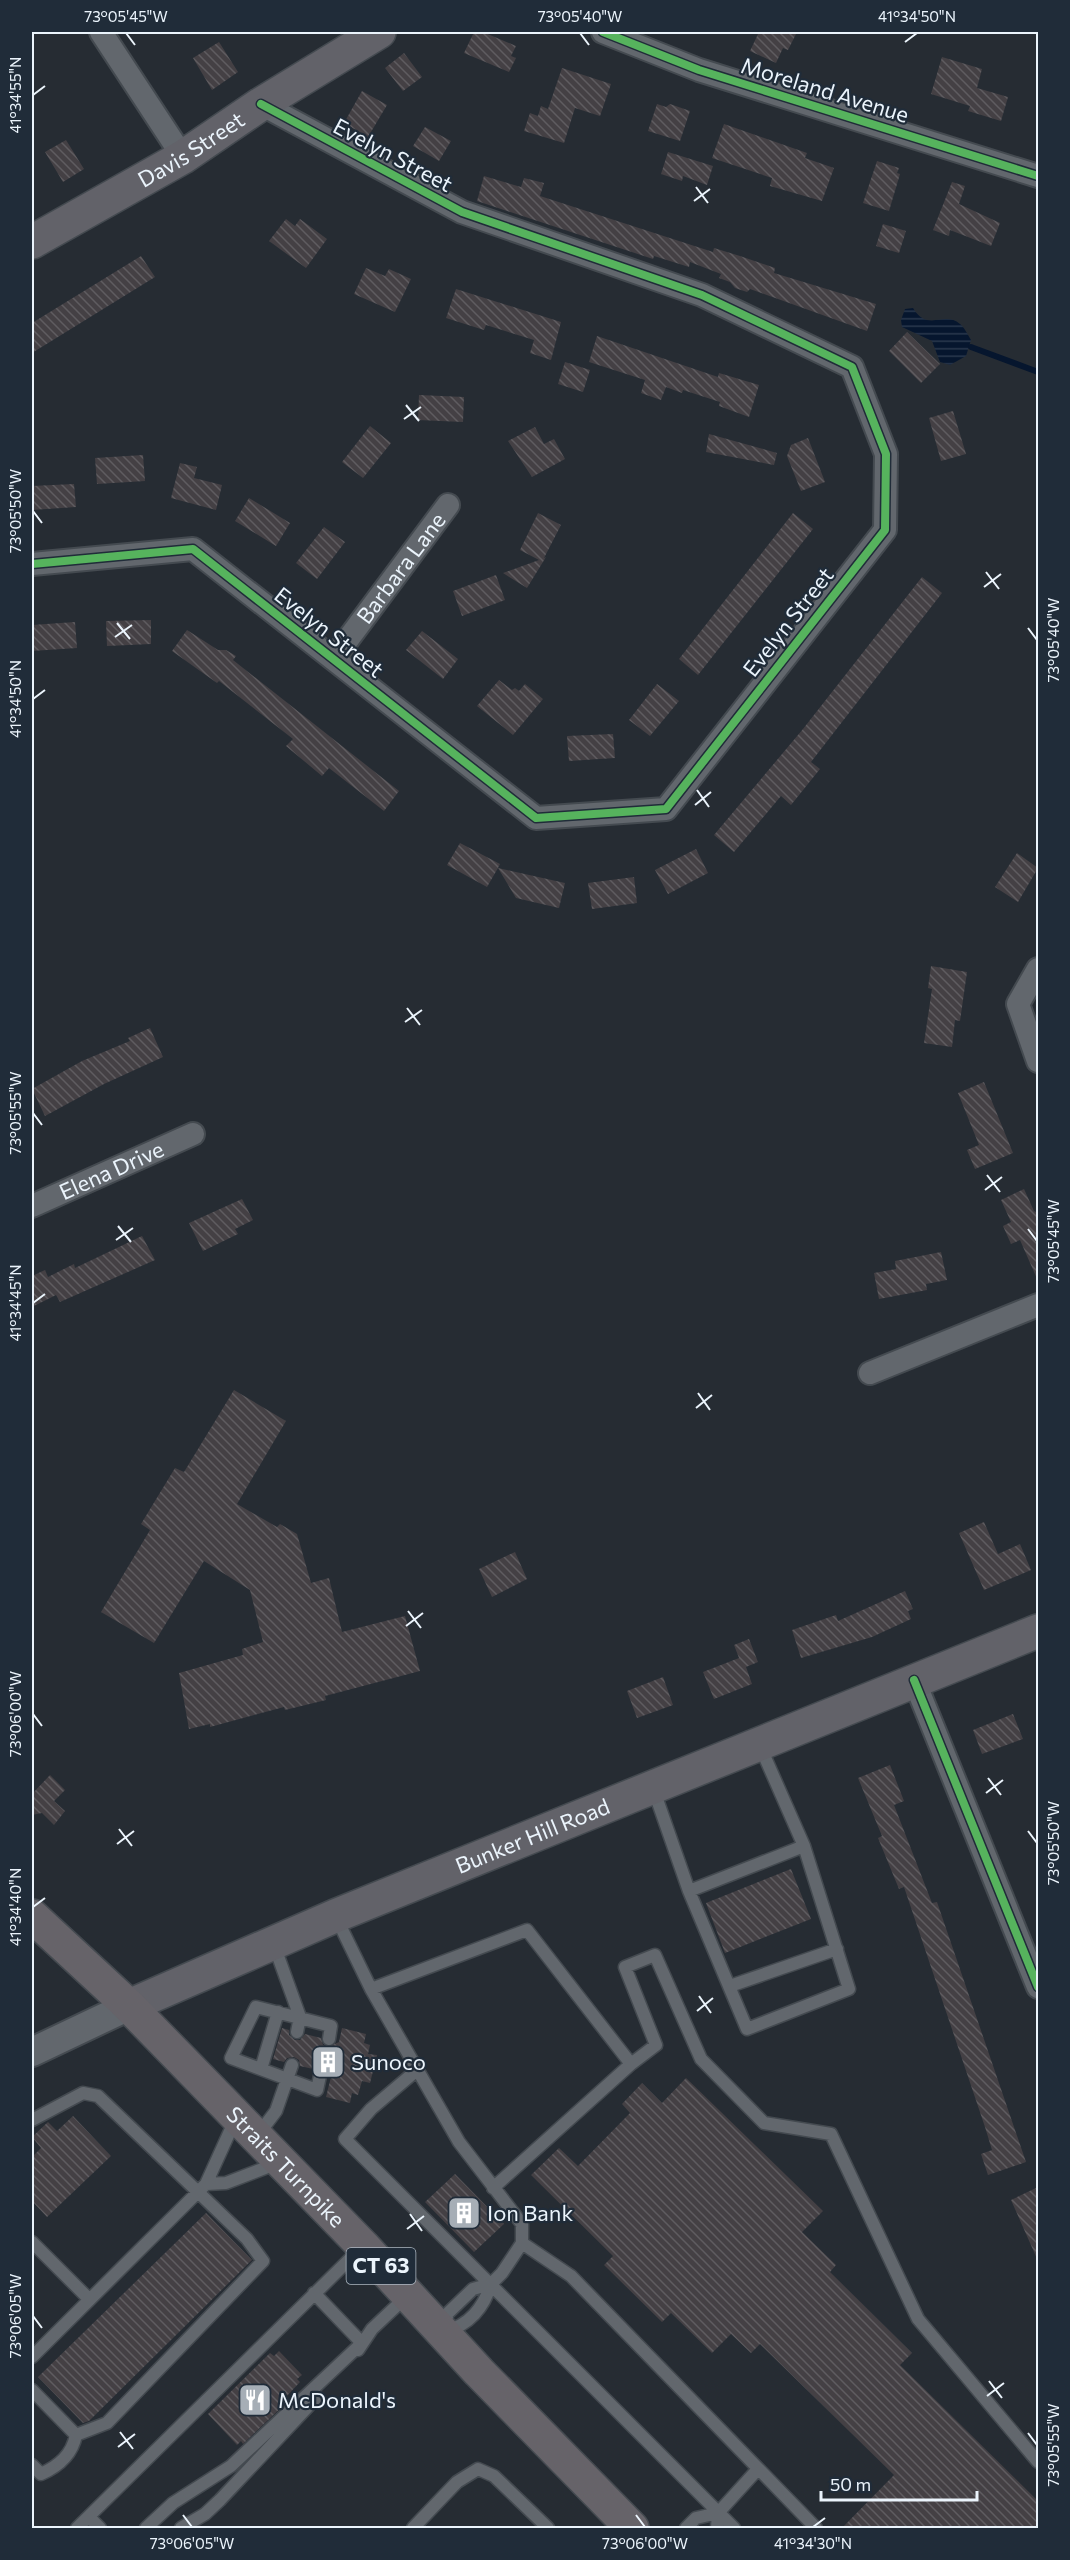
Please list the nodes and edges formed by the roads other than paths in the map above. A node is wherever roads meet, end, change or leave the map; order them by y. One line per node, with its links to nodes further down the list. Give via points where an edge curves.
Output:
1 (101, 32): 5 (street)
2 (380, 32): 4 (main road, Davis Street)
3 (603, 32): 6 (street, Moreland Avenue, via 699,70)
4 (261, 104): 5 (main road, Davis Street); 10 (street, Evelyn Street, via 462,212 702,295 852,367 886,454 885,530 666,809 536,818)
5 (183, 156): 7 (main road, Davis Street)
6 (1038, 176)
7 (32, 242)
8 (448, 505): 10 (street, Barbara Lane)
9 (32, 564): 10 (street, Evelyn Street, via 193,549)
10 (334, 658)
11 (1038, 969): 12 (street)
12 (1028, 1000): 13 (street)
13 (1038, 1061)
14 (192, 1134): 15 (street, Elena Drive)
15 (32, 1206)
16 (1038, 1305): 17 (street)
17 (870, 1373)
18 (1038, 1631): 19 (main road, Bunker Hill Road)
19 (914, 1680): 20 (main road, Bunker Hill Road); 29 (street)
20 (759, 1743): 21 (main road, Bunker Hill Road); 22 (lane)
21 (652, 1787): 23 (lane); 25 (main road, Bunker Hill Road)
22 (804, 1846): 23 (lane); 27 (lane)
23 (689, 1891): 28 (lane)
24 (32, 1916): 31 (main road, Straits Turnpike / CT 63)
25 (335, 1916): 26 (main road, Bunker Hill Road); 30 (lane)
26 (273, 1944): 31 (main road, Bunker Hill Road); 33 (lane)
27 (837, 1949): 28 (lane); 28 (lane, via 849,1989 747,2029)
28 (730, 1986)
29 (1038, 1987)
30 (371, 1989): 37 (lane, via 527,1930); 40 (lane)
31 (129, 2006): 36 (street, Bunker Hill Road); 44 (main road, Straits Turnpike / CT 63)
32 (278, 2012): 33 (lane); 39 (lane); 39 (lane, via 256,2007 231,2058)
33 (300, 2017): 34 (lane); 35 (lane, via 331,2026)
34 (297, 2032)
35 (328, 2039)
36 (32, 2052)
37 (631, 2064): 47 (lane); 61 (lane, via 656,2044 625,1967 655,1955 701,2059 765,2123 831,2134 918,2319)
38 (292, 2065): 42 (lane)
39 (261, 2069): 42 (lane)
40 (417, 2070): 47 (lane, via 459,2142); 52 (lane, via 371,2109 345,2139)
41 (321, 2071): 42 (lane, via 317,2090)
42 (287, 2078): 44 (lane, via 276,2110)
43 (32, 2120): 48 (lane, via 83,2093 98,2096)
44 (246, 2127): 45 (main road, Straits Turnpike / CT 63); 46 (lane)
45 (280, 2162): 46 (lane, via 226,2182); 51 (main road, Straits Turnpike / CT 63)
46 (206, 2184): 48 (lane)
47 (493, 2188): 50 (lane, via 522,2224)
48 (196, 2193): 55 (lane); 60 (lane, via 247,2239 263,2261 107,2423)
49 (32, 2242): 55 (lane)
50 (522, 2243): 52 (lane); 63 (lane, via 571,2276)
51 (363, 2246): 53 (lane); 54 (main road, Straits Turnpike / CT 63)
52 (491, 2284): 56 (lane, via 473,2289 448,2313); 56 (lane, via 486,2303 460,2328); 64 (lane)
53 (314, 2293): 57 (lane); 65 (lane)
54 (408, 2295): 56 (main road, Straits Turnpike / CT 63); 57 (lane)
55 (89, 2299): 58 (lane)
56 (442, 2332): 72 (main road, Straits Turnpike / CT 63)
57 (362, 2343): 68 (lane, via 231,2466 173,2503); 69 (lane, via 350,2363 220,2500)
58 (32, 2357)
59 (32, 2390): 60 (lane)
60 (76, 2435): 62 (lane, via 74,2449 55,2468 40,2474)
61 (1038, 2462)
62 (32, 2465)
63 (758, 2469): 64 (lane); 76 (lane)
64 (718, 2513): 73 (lane, via 696,2518); 74 (lane); 75 (lane)
65 (88, 2517): 66 (lane); 67 (lane)
66 (77, 2529)
67 (100, 2529)
68 (146, 2529)
69 (181, 2529)
70 (413, 2529): 71 (lane, via 457,2482 478,2469 494,2476)
71 (548, 2529)
72 (632, 2529)
73 (686, 2529)
74 (717, 2529)
75 (734, 2529)
76 (816, 2529)

